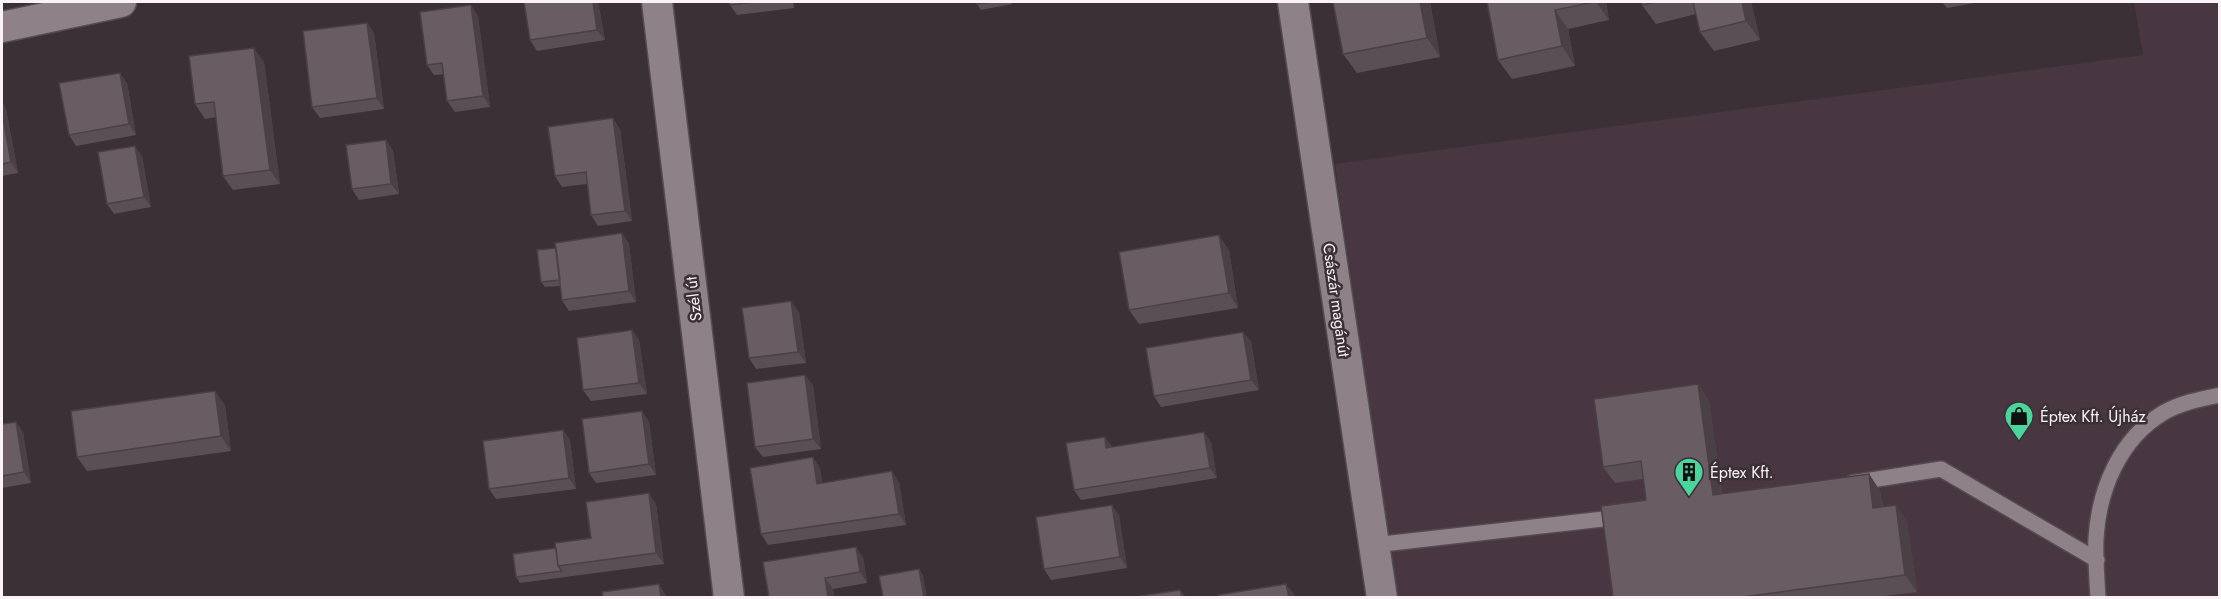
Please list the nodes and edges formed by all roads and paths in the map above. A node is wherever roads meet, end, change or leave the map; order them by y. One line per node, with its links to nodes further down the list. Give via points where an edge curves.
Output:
1 (121, 2): 4 (street)
2 (657, 2): 10 (street, Szél út)
3 (1293, 2): 8 (street, Császár magánút)
4 (2, 27)
5 (2220, 395): 9 (lane, via 2164,412 2140,430 2124,450 2111,472 2103,499 2096,536)
6 (1838, 485): 9 (lane, via 1941,469)
7 (1634, 515): 8 (lane)
8 (1374, 545): 11 (street, Császár magánút)
9 (2097, 560): 12 (lane)
10 (729, 597)
11 (1382, 597)
12 (2098, 597)

